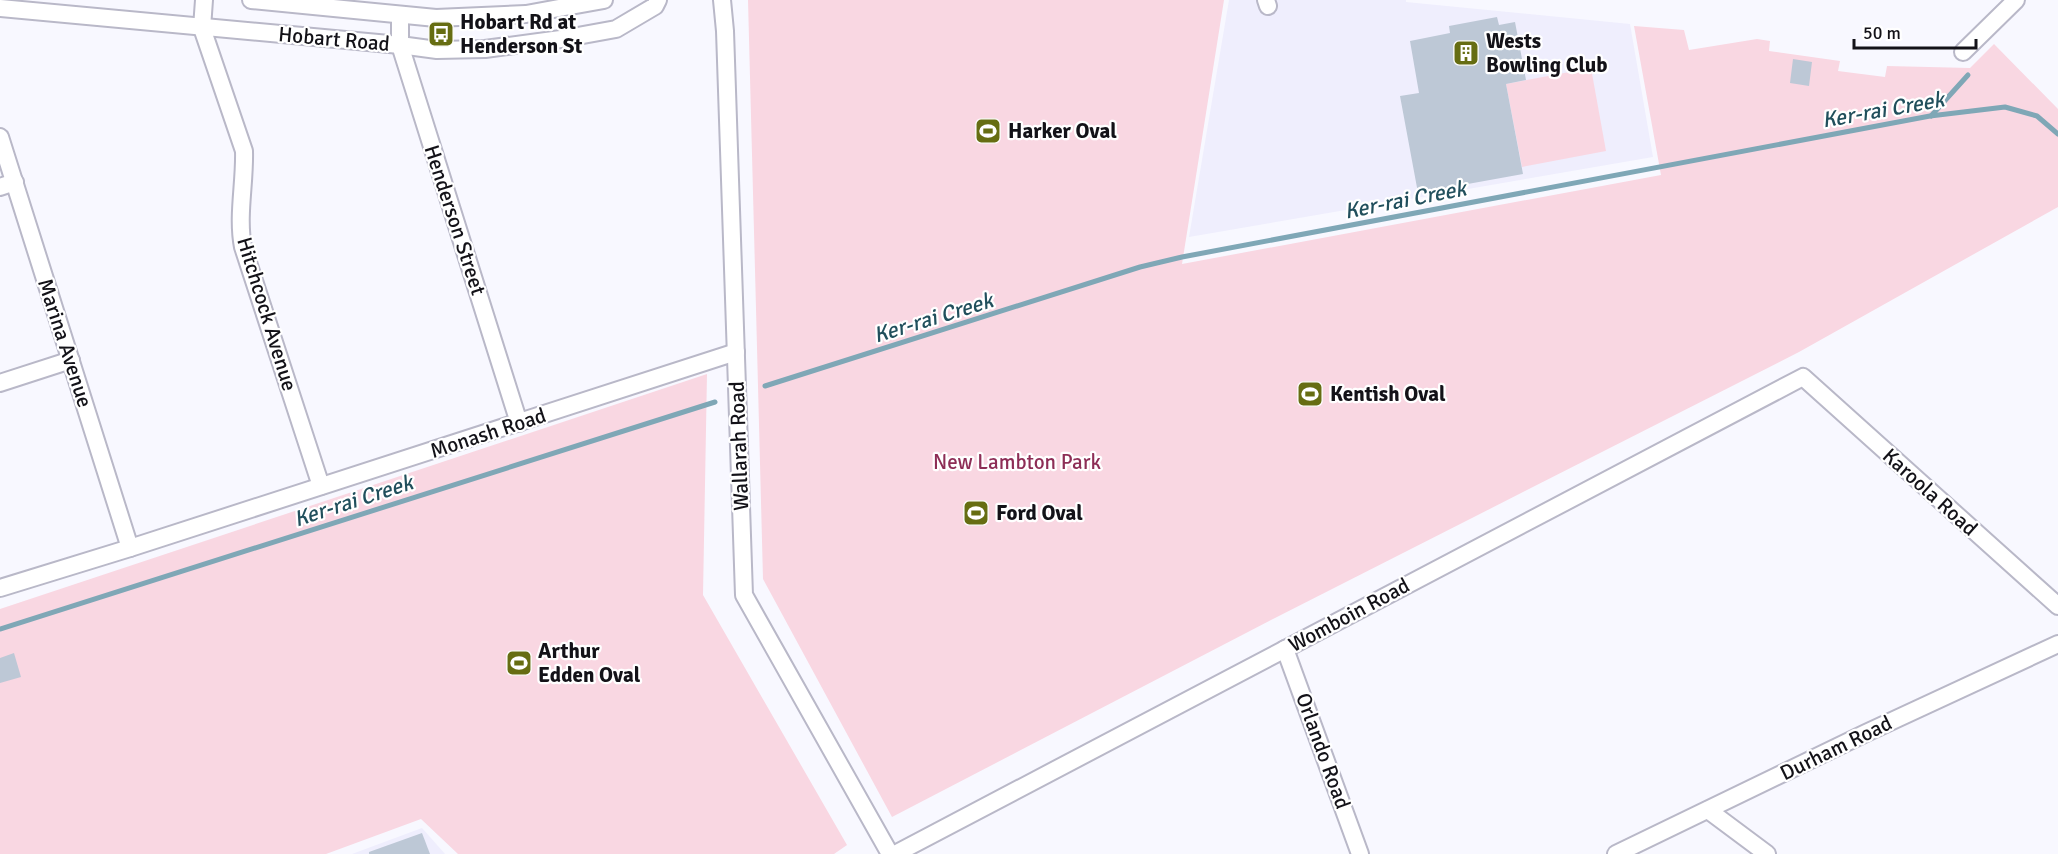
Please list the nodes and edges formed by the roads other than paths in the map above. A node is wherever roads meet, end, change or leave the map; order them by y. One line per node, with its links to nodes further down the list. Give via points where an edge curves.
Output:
1 (204, 0): 9 (street, Hitchcock Avenue)
2 (251, 0): 8 (street, Hobart Road)
3 (604, 0): 8 (street, Hobart Road, via 526,14 470,18)
4 (658, 0): 10 (street, Hobart Road, via 655,6 616,29 561,39 485,49 438,50)
5 (722, 0): 14 (street, Wallarah Road)
6 (2016, 0): 11 (street)
7 (0, 8): 9 (street, Hobart Road)
8 (400, 15): 10 (street, Henderson Street)
9 (202, 28): 10 (street, Hobart Road); 19 (street, Hitchcock Avenue, via 244,151 240,231 243,247)
10 (400, 45): 18 (street, Henderson Street)
11 (1963, 52)
12 (0, 137): 13 (street, Marina Avenue)
13 (7, 184): 15 (street, Marina Avenue)
14 (736, 352): 18 (street, Monash Road); 26 (street, Wallarah Road, via 744,595)
15 (71, 360): 17 (street); 20 (street, Marina Avenue)
16 (1803, 377): 22 (street, Karoola Road); 24 (street, Womboin Road)
17 (0, 383)
18 (519, 423): 19 (street, Monash Road)
19 (321, 486): 20 (street, Monash Road)
20 (130, 548): 21 (street, Monash Road)
21 (0, 588)
22 (2058, 606)
23 (2058, 644): 25 (street, Durham Road)
24 (1285, 649): 27 (street, Womboin Road); 28 (street, Orlando Road)
25 (1708, 810): 29 (street, Durham Road); 30 (street)
26 (890, 854)
27 (895, 854)
28 (1360, 854)
29 (1616, 854)
30 (1767, 854)

